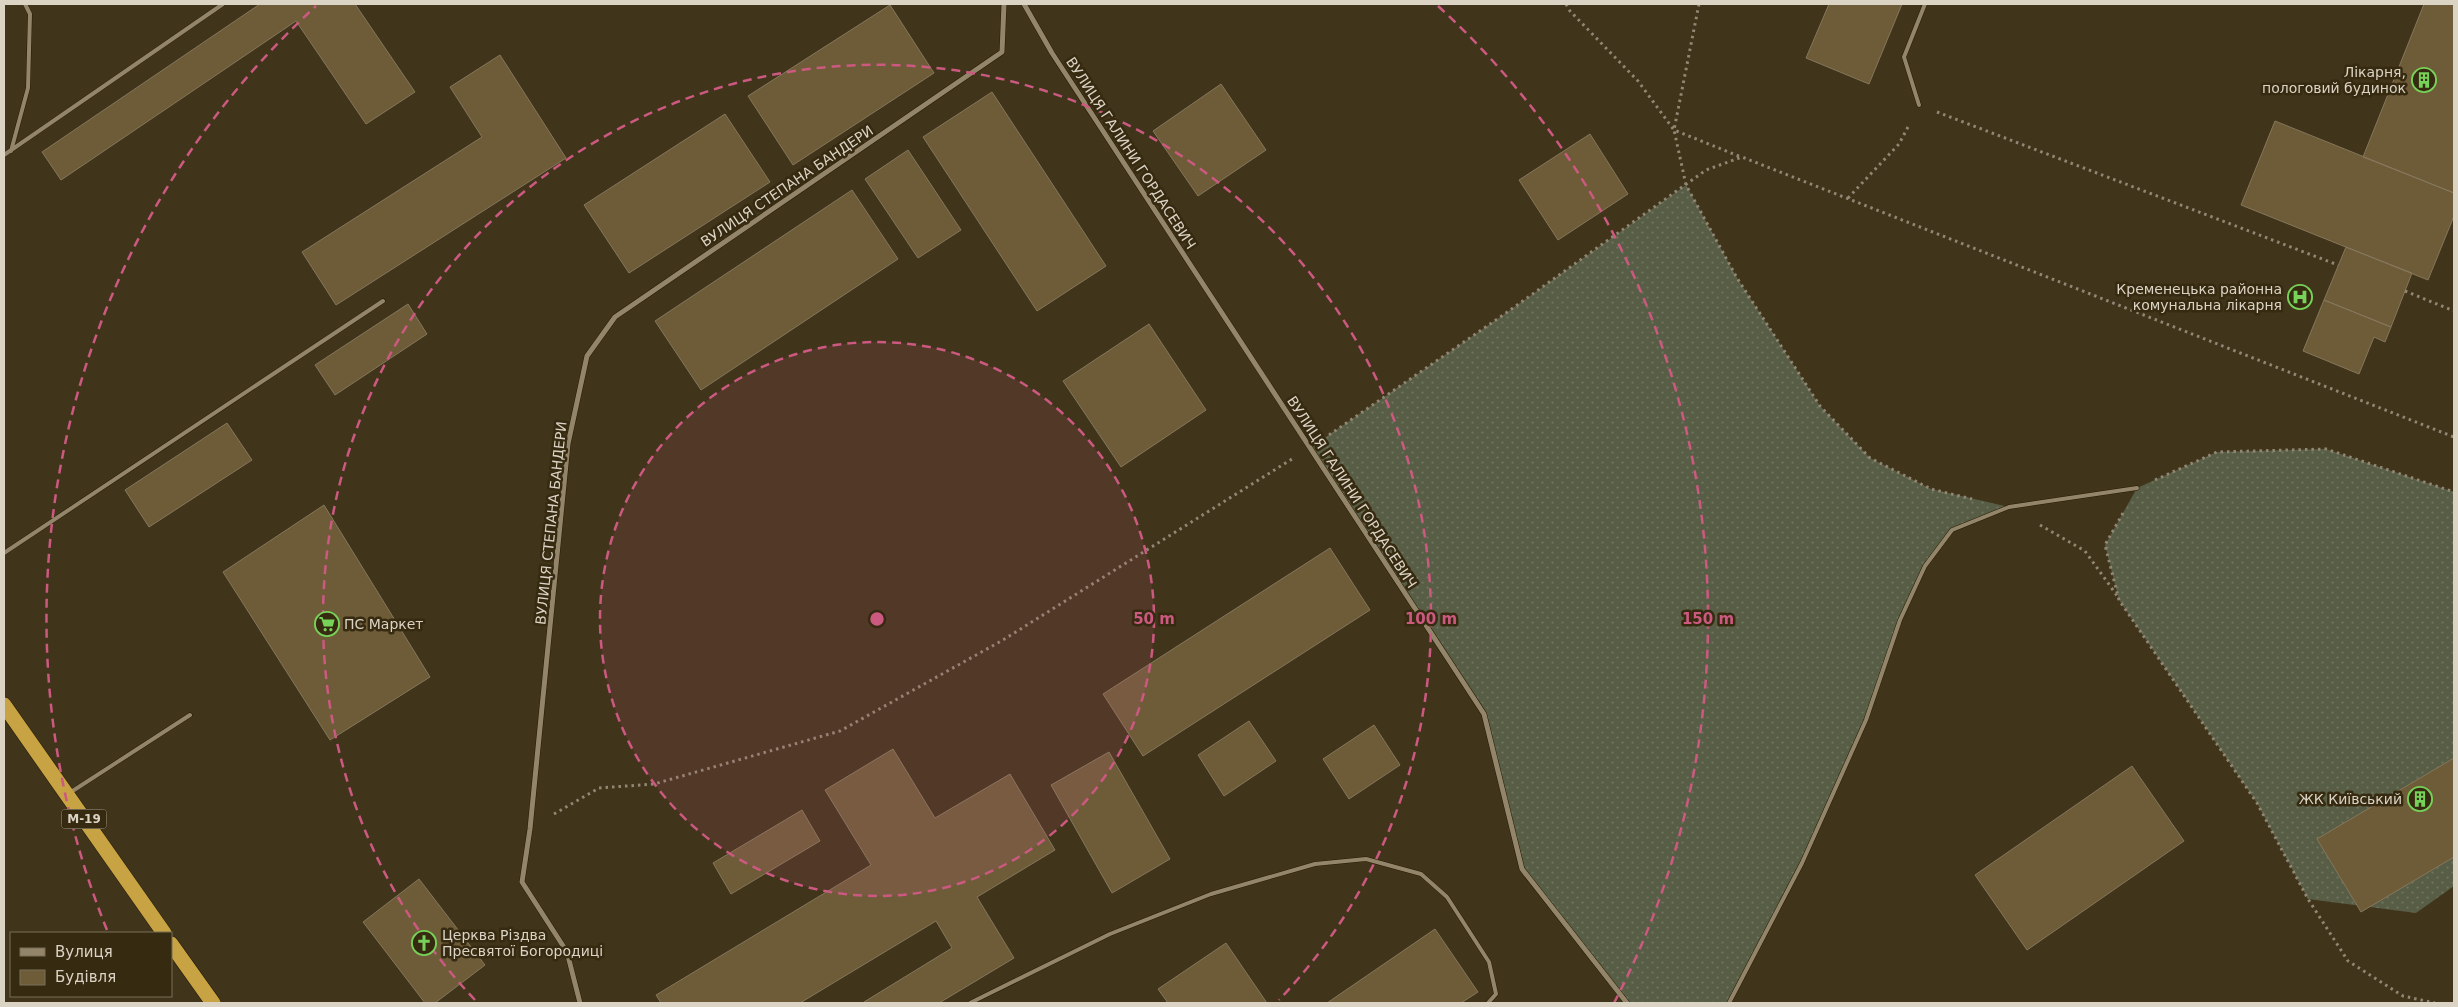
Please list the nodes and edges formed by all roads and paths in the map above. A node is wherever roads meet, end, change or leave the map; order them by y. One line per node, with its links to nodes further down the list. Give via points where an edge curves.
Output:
1 (25, 4): 10 (lane, via 30,14 28,88)
2 (223, 4): 10 (lane)
3 (1004, 4): 29 (street, ВУЛИЦЯ СТЕПАНА БАНДЕРИ, via 1002,52 615,317 587,356 568,444)
4 (1024, 4): 20 (street, ВУЛИЦЯ ГАЛИНИ ГОРДАСЕВИЧ, via 1052,53)
5 (1566, 4): 9 (path, via 1638,81)
6 (1699, 4): 9 (path)
7 (1924, 4): 8 (lane, via 1904,57)
8 (1919, 105): 14 (path, via 1899,144); 15 (path)
9 (1674, 130): 12 (path); 13 (path)
10 (11, 151): 11 (lane)
11 (4, 156)
12 (1742, 157): 13 (path, via 1706,170); 14 (path)
13 (1686, 185): 20 (path); 23 (path, via 1737,278 1820,406 1870,458 1931,489)
14 (1847, 198): 19 (path)
15 (2338, 265)
16 (2405, 291): 18 (path)
17 (383, 301): 24 (lane)
18 (2454, 311)
19 (2454, 436)
20 (1310, 448): 29 (path, via 1004,640 840,732 654,784 599,788); 36 (street, ВУЛИЦЯ ГАЛИНИ ГОРДАСЕВИЧ, via 1484,714 1522,869)
21 (2137, 488): 22 (path, via 2217,452 2326,448); 23 (lane); 25 (path, via 2105,545)
22 (2454, 492)
23 (2009, 507): 25 (path, via 2085,551); 37 (lane, via 1952,530 1925,566 1900,620 1866,720 1814,836)
24 (4, 553)
25 (2119, 600): 38 (path, via 2257,803 2308,898 2348,961 2403,996)
26 (4, 705): 28 (highway, М-19)
27 (190, 715): 28 (lane)
28 (66, 795): 30 (highway, М-19)
29 (530, 829): 33 (street, ВУЛИЦЯ СТЕПАНА БАНДЕРИ, via 522,882 567,952)
30 (163, 932)
31 (172, 945): 32 (highway)
32 (213, 1003)
33 (580, 1003)
34 (970, 1003): 35 (lane, via 1110,934 1212,894 1315,864 1366,859 1421,874 1447,897 1489,962 1496,994)
35 (1488, 1003)
36 (1627, 1003)
37 (1729, 1003)
38 (2435, 1003)

